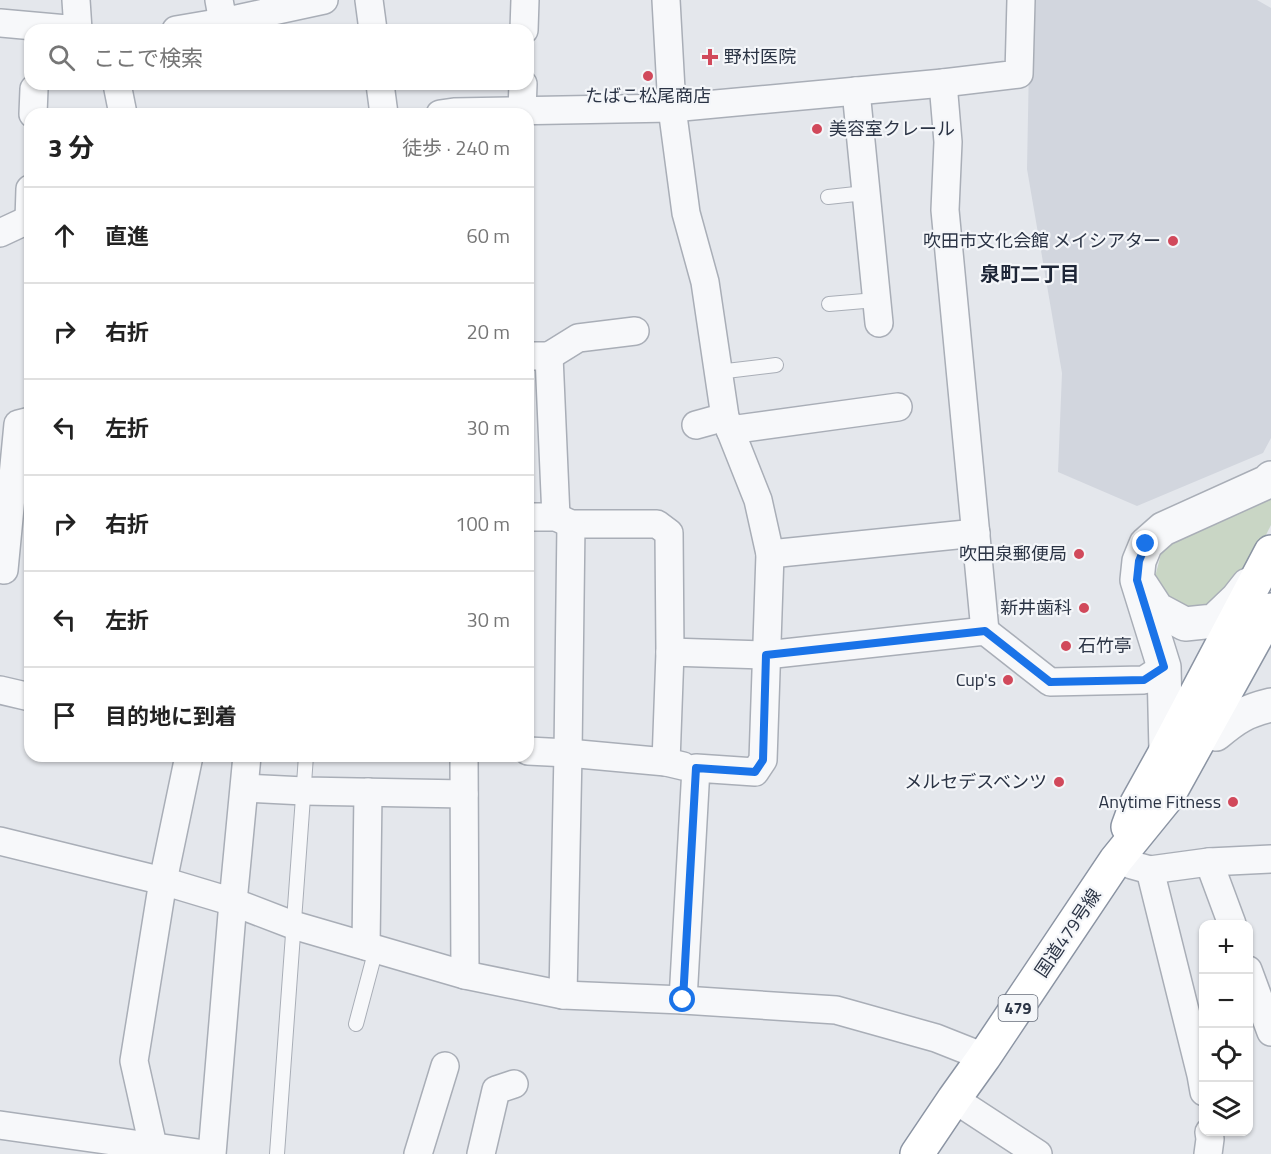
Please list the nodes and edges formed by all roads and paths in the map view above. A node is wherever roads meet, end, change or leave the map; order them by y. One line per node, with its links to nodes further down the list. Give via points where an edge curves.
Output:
1 (76, 0): 9 (street)
2 (324, 0): 7 (street)
3 (369, 0): 11 (street)
4 (525, 0): 12 (street)
5 (666, 0): 22 (street)
6 (1020, 0): 14 (street, via 1019,75)
7 (221, 11): 10 (street)
8 (0, 23): 13 (street)
9 (78, 24)
10 (190, 24)
11 (372, 24)
12 (524, 24)
13 (24, 25)
14 (943, 83): 18 (street); 42 (street, via 948,142 945,210)
15 (118, 90): 19 (street)
16 (381, 90): 20 (street)
17 (523, 90): 21 (street)
18 (856, 91): 22 (street); 24 (street)
19 (122, 108)
20 (383, 108)
21 (522, 108)
22 (672, 108): 23 (street); 33 (street, via 686,213 705,282)
23 (534, 111)
24 (865, 193): 25 (lane); 29 (street)
25 (828, 197)
26 (24, 221): 27 (street)
27 (0, 233)
28 (829, 304): 29 (lane)
29 (878, 311)
30 (635, 331): 31 (street, via 578,338)
31 (539, 356): 35 (street)
32 (776, 365): 33 (lane)
33 (718, 372): 36 (street)
34 (897, 407): 36 (street)
35 (540, 415): 41 (street)
36 (728, 423): 38 (street); 43 (street, via 758,500)
37 (16, 425): 45 (street)
38 (696, 425)
39 (1271, 478): 46 (street, via 1163,529 1146,544)
40 (534, 518): 41 (street)
41 (563, 520): 50 (street, via 657,524 669,533); 59 (street)
42 (976, 533): 43 (street); 48 (street)
43 (770, 554): 51 (street)
44 (1269, 557): 46 (street, via 1237,599 1214,621 1185,624 1157,609); 58 (highway, 国道479号線 / 479)
45 (4, 570)
46 (1137, 580): 52 (street)
47 (1271, 610): 70 (highway, 国道479号線 / 479)
48 (985, 631): 51 (street); 52 (street, via 1050,682 1144,680)
49 (1271, 640): 56 (highway, 479)
50 (670, 652): 51 (street); 64 (street)
51 (766, 655): 65 (street, via 763,760 755,772)
52 (1164, 667): 58 (street)
53 (0, 690): 54 (street)
54 (24, 696)
55 (1271, 705): 56 (street, via 1235,718)
56 (1216, 734): 70 (highway, 479)
57 (534, 751): 59 (street)
58 (1166, 751): 73 (highway, 国道479号線 / 479, via 1136,805)
59 (568, 753): 64 (street); 83 (street)
60 (188, 762): 76 (street)
61 (246, 762): 66 (street)
62 (306, 762): 67 (lane)
63 (464, 762): 69 (street)
64 (666, 762): 65 (street)
65 (696, 768): 84 (street)
66 (244, 788): 67 (street); 77 (street)
67 (304, 791): 68 (street); 79 (lane)
68 (368, 792): 69 (street); 80 (street)
69 (464, 794): 82 (street)
70 (1168, 796): 73 (highway, 国道479号線 / 479)
71 (0, 841): 76 (street)
72 (1271, 859): 74 (street)
73 (1116, 860): 75 (street); 87 (highway, 国道479号線 / 479)
74 (1209, 862): 75 (street); 78 (street)
75 (1150, 870): 89 (street)
76 (163, 882): 77 (street); 94 (street, via 134,1061)
77 (233, 902): 79 (street); 96 (street)
78 (1231, 920)
79 (293, 925): 80 (street); 97 (lane)
80 (371, 948): 82 (street); 85 (lane)
81 (1249, 974): 86 (street)
82 (465, 975): 83 (street)
83 (563, 996): 84 (street)
84 (683, 1000): 87 (street, via 836,1010 936,1038)
85 (356, 1024)
86 (1271, 1032)
87 (984, 1058): 91 (highway, 国道479号線 / 479)
88 (445, 1066): 98 (street)
89 (1202, 1082)
90 (514, 1084): 99 (street, via 496,1090)
91 (954, 1099): 100 (highway, 国道479号線 / 479); 101 (street)
92 (0, 1125): 94 (street)
93 (1210, 1136): 102 (street)
94 (153, 1146): 95 (street)
95 (205, 1154)
96 (212, 1154)
97 (277, 1154)
98 (418, 1154)
99 (481, 1154)
100 (917, 1154)
101 (1038, 1154)
102 (1208, 1154)

